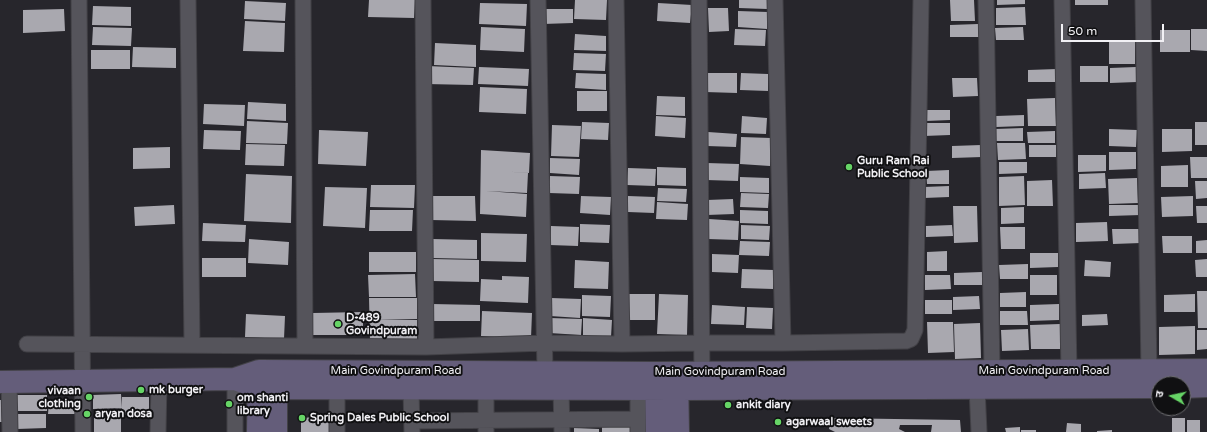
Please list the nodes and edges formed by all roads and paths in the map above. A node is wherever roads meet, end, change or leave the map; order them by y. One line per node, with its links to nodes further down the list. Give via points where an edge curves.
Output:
1 (79, 0): 18 (street)
2 (188, 0): 19 (street)
3 (303, 0): 20 (street)
4 (423, 0): 21 (street)
5 (538, 0): 13 (street)
6 (616, 0): 17 (street)
7 (699, 0): 14 (street)
8 (775, 0): 15 (street)
9 (921, 0): 15 (street, via 913,336 906,341)
10 (986, 0): 23 (street)
11 (1062, 0): 24 (street)
12 (1143, 0): 26 (street)
13 (545, 343): 17 (street); 21 (street); 25 (street)
14 (702, 343): 15 (street); 17 (street); 34 (street)
15 (783, 343)
16 (28, 344): 18 (street)
17 (622, 344)
18 (82, 345): 19 (street); 33 (street)
19 (192, 345): 20 (street)
20 (305, 346): 21 (street)
21 (426, 347)
22 (1207, 370): 27 (street, Main Govindpuram Road)
23 (992, 371): 24 (street, Main Govindpuram Road); 34 (street, Main Govindpuram Road)
24 (1068, 371): 29 (street, Main Govindpuram Road)
25 (545, 372): 28 (street, Main Govindpuram Road); 36 (street, Main Govindpuram Road)
26 (1154, 376)
27 (1172, 376)
28 (267, 379): 32 (street, Main Govindpuram Road); 39 (street, Main Govindpuram Road); 52 (street); 53 (street)
29 (1151, 379)
30 (1151, 379): 40 (street, Main Govindpuram Road)
31 (159, 380): 32 (street, Main Govindpuram Road); 33 (street, Main Govindpuram Road); 50 (street)
32 (235, 380): 51 (street)
33 (82, 381): 35 (street, Main Govindpuram Road); 49 (street)
34 (702, 381): 36 (street, Main Govindpuram Road); 40 (street, Main Govindpuram Road)
35 (4, 382): 48 (street)
36 (661, 382): 43 (street, Main Govindpuram Road); 46 (street); 55 (street); 56 (street)
37 (1207, 386): 38 (street)
38 (1191, 387)
39 (337, 388): 41 (street, Main Govindpuram Road); 54 (street)
40 (977, 388): 57 (street)
41 (411, 389): 42 (street, Main Govindpuram Road); 47 (street)
42 (486, 389): 43 (street, Main Govindpuram Road); 44 (street)
43 (561, 389): 45 (street)
44 (486, 426): 45 (street); 47 (street)
45 (562, 426): 46 (street)
46 (638, 426)
47 (412, 427)
48 (10, 432)
49 (83, 432)
50 (158, 432)
51 (235, 432)
52 (258, 432)
53 (276, 432)
54 (337, 432)
55 (658, 432)
56 (678, 432)
57 (978, 432)

